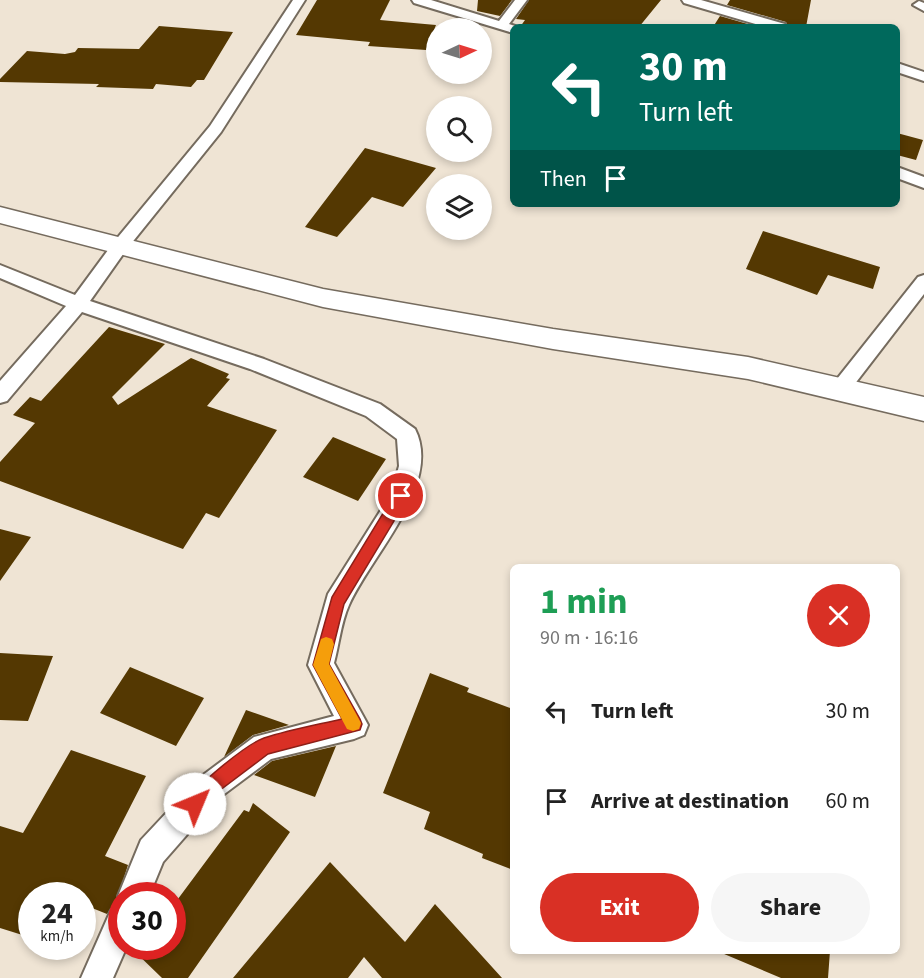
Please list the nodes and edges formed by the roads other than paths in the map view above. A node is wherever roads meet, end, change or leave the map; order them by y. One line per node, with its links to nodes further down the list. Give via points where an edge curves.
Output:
1 (299, 0): 12 (street, via 216,129)
2 (418, 0): 6 (street)
3 (521, 0): 6 (street)
4 (688, 0): 5 (street)
5 (770, 24)
6 (507, 27)
7 (900, 68): 8 (street)
8 (924, 77)
9 (900, 173): 10 (street)
10 (924, 183)
11 (0, 215): 12 (main road)
12 (120, 246): 15 (street); 16 (main road, via 323,298 553,339 748,368)
13 (0, 271): 15 (street)
14 (924, 281): 16 (street)
15 (78, 304): 17 (street); 19 (street, via 257,364 374,410 407,435 410,466 401,496 337,602 321,665 354,724 264,747 209,788 152,851)
16 (840, 389): 18 (main road)
17 (0, 395)
18 (924, 409)
19 (139, 882)
20 (108, 953): 21 (street)
21 (97, 978)

